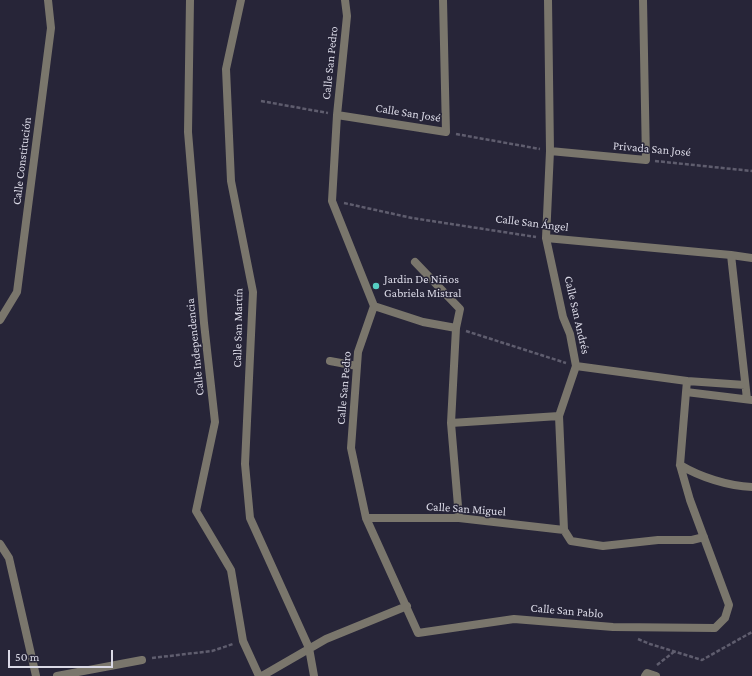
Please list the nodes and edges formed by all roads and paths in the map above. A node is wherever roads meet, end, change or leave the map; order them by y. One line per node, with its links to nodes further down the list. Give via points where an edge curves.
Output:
1 (48, 0): 20 (street, Calle Constitución, via 51,28 17,292)
2 (190, 0): 42 (street, Calle Independencia, via 188,132 214,422 196,510 231,570)
3 (241, 0): 43 (street, Calle San Martín, via 226,69 231,181 253,292 245,464 250,518)
4 (345, 0): 9 (street, Calle San Pedro, via 347,16)
5 (443, 0): 10 (street)
6 (548, 0): 11 (street, Calle San Andrés)
7 (643, 0): 12 (street)
8 (261, 102): 9 (path)
9 (337, 114): 10 (street, Calle San José); 14 (street, Calle San Pedro)
10 (446, 132): 11 (path, Calle San José)
11 (550, 151): 12 (street, Privada San José); 15 (street, Calle San Andrés)
12 (646, 160): 13 (path, Privada San José)
13 (752, 171)
14 (332, 200): 15 (path, Calle San Ángel, via 412,218); 19 (street, Calle San Pedro)
15 (546, 238): 16 (street, Calle San Ángel); 24 (street, Calle San Andrés)
16 (731, 255): 17 (street, Calle San Ángel); 26 (street)
17 (752, 258)
18 (415, 262): 21 (street, via 460,309)
19 (374, 306): 21 (street, via 423,322); 23 (street, Calle San Pedro, via 358,352)
20 (0, 320)
21 (456, 328): 24 (path); 30 (street)
22 (330, 361): 23 (street)
23 (357, 366): 33 (street, Calle San Pedro, via 351,448)
24 (576, 366): 25 (street); 29 (street, Calle San Andrés)
25 (687, 381): 26 (street); 27 (street)
26 (745, 385): 28 (street)
27 (686, 392): 28 (street); 31 (street)
28 (749, 400)
29 (559, 416): 30 (street); 35 (street, Calle San Andrés)
30 (451, 423): 34 (street)
31 (680, 465): 32 (street, via 694,474 741,487); 36 (street)
32 (752, 487)
33 (366, 518): 34 (street, Calle San Miguel); 38 (street, Calle San Pedro)
34 (459, 518): 35 (street, Calle San Miguel)
35 (564, 530): 36 (street, via 571,540 604,546)
36 (704, 537): 40 (street, Calle San Pablo, via 729,605 725,618 715,628 613,627 514,619)
37 (0, 544): 47 (street, via 9,558)
38 (407, 606): 40 (street, Calle San Pedro); 43 (street)
39 (752, 632): 44 (path, via 702,660)
40 (418, 633)
41 (637, 638): 44 (path)
42 (243, 641): 45 (path, via 212,650); 49 (street, Calle Independencia)
43 (309, 648): 50 (street); 51 (street, Calle San Martín)
44 (675, 651): 46 (path)
45 (142, 660): 48 (street)
46 (646, 674): 52 (street)
47 (36, 676)
48 (57, 676)
49 (259, 676)
50 (262, 676)
51 (314, 676)
52 (656, 676)

